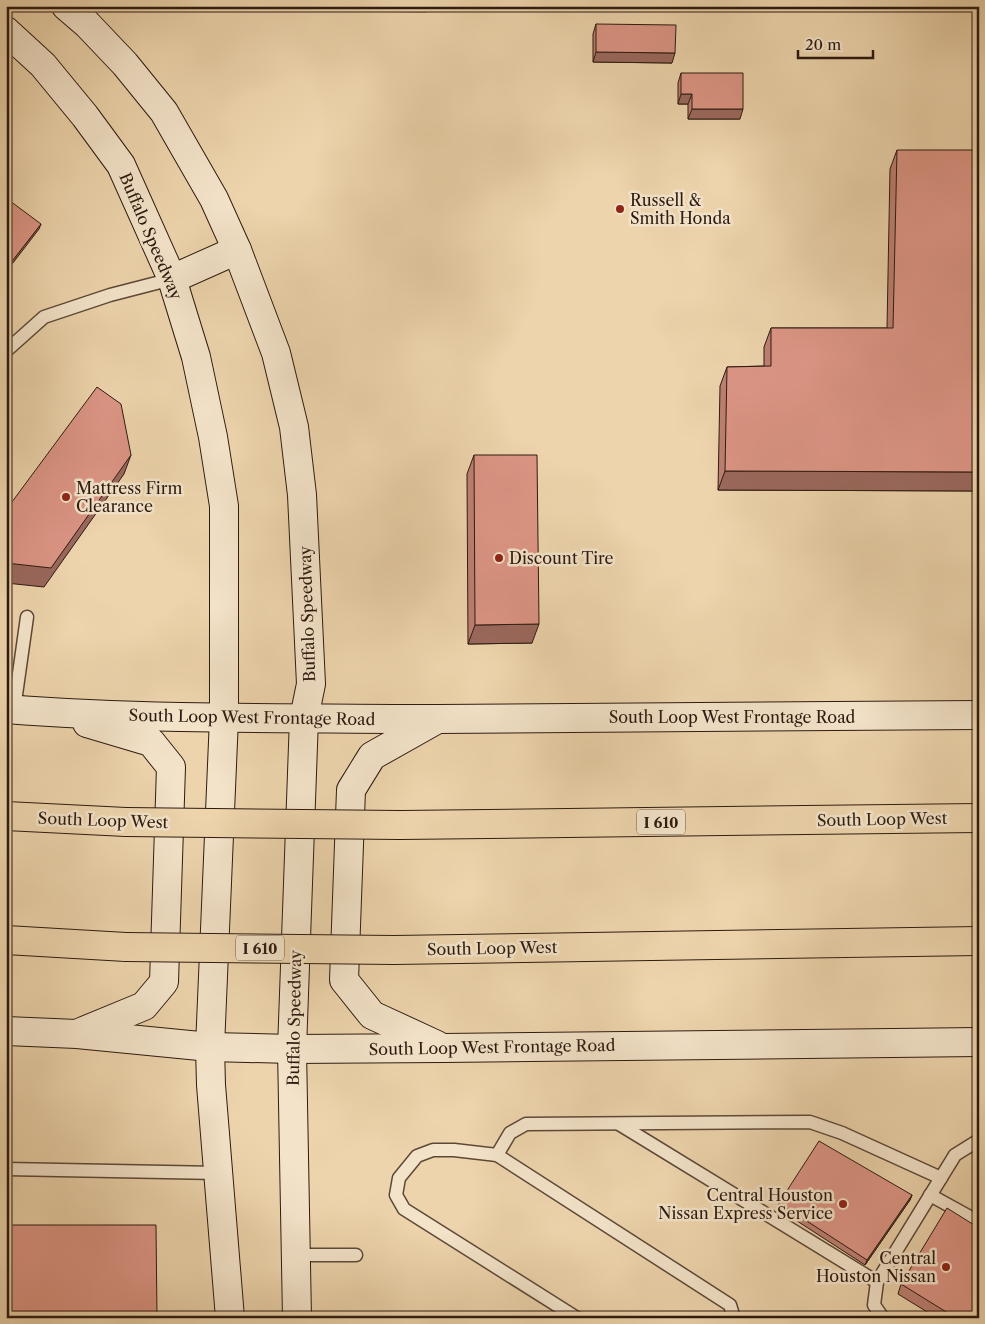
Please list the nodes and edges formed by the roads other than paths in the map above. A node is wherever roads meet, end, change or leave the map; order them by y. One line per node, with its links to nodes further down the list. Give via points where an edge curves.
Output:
1 (66, 6): 3 (main road, Buffalo Speedway, via 125,64 164,112 214,199)
2 (7, 33): 4 (main road, Buffalo Speedway, via 43,65 121,165)
3 (237, 250): 4 (main road); 11 (main road, Buffalo Speedway, via 276,353 294,427 302,496 311,684)
4 (172, 279): 5 (lane, via 44,317); 10 (main road, Buffalo Speedway, via 196,357 224,506)
5 (6, 351)
6 (27, 617): 7 (lane)
7 (10, 709): 8 (main road, South Loop West Frontage Road)
8 (50, 712): 10 (main road, South Loop West Frontage Road); 22 (main road, via 151,742 171,767 164,982 144,1006)
9 (979, 715): 12 (main road, South Loop West Frontage Road)
10 (224, 718): 11 (main road, South Loop West Frontage Road); 24 (main road, Buffalo Speedway)
11 (304, 718): 12 (main road, South Loop West Frontage Road); 26 (main road, Buffalo Speedway)
12 (437, 719): 25 (main road, via 372,756 351,790 344,980 372,1015)
13 (979, 810): 15 (highway)
14 (6, 816): 15 (highway, South Loop West / I 610, bridge, via 126,822 400,825)
15 (922, 818): 16 (highway, South Loop West / I 610)
16 (979, 818)
17 (6, 940): 19 (highway, South Loop West / I 610, bridge, via 126,947 394,950)
18 (979, 941): 19 (highway, South Loop West / I 610)
19 (851, 942): 20 (highway)
20 (979, 950)
21 (6, 1031): 22 (main road, South Loop West Frontage Road)
22 (77, 1034): 24 (main road, South Loop West Frontage Road)
23 (979, 1042): 25 (main road, South Loop West Frontage Road)
24 (210, 1048): 26 (main road, South Loop West Frontage Road); 31 (main road, Buffalo Speedway)
25 (443, 1048): 26 (main road, South Loop West Frontage Road)
26 (292, 1049): 35 (main road, Buffalo Speedway)
27 (618, 1124): 29 (lane, via 526,1124 510,1133); 32 (lane, via 810,1122 842,1132); 37 (lane)
28 (979, 1140): 32 (lane, via 955,1155)
29 (497, 1155): 40 (lane, via 433,1150 417,1156 399,1178 396,1195 404,1210); 41 (lane, via 730,1305)
30 (6, 1169): 31 (lane)
31 (218, 1172): 38 (main road, Buffalo Speedway)
32 (941, 1178): 33 (lane)
33 (930, 1195): 34 (lane); 37 (lane)
34 (979, 1222)
35 (295, 1255): 36 (lane); 39 (main road, Buffalo Speedway)
36 (356, 1255)
37 (876, 1282): 42 (lane, via 874,1305)
38 (230, 1318)
39 (297, 1318)
40 (576, 1318)
41 (731, 1318)
42 (883, 1318)

